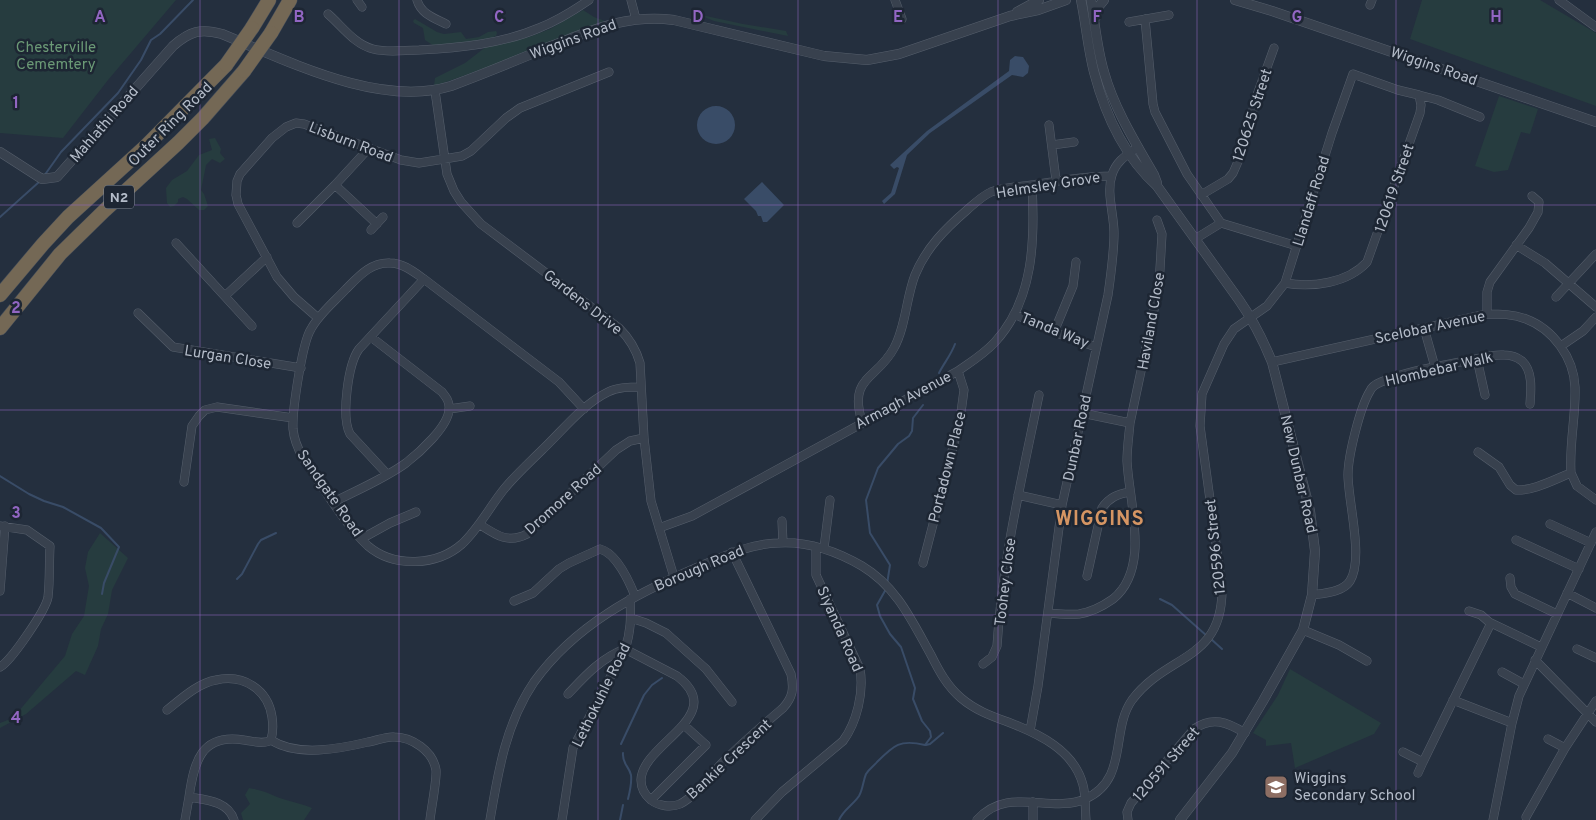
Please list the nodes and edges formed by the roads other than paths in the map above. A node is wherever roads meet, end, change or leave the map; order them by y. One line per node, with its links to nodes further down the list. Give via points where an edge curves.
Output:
1 (290, 0): 77 (highway, Outer Ring Road / N2, bridge, via 244,71 203,118 60,254)
2 (357, 0): 16 (street)
3 (417, 0): 26 (street, via 425,14)
4 (589, 0): 18 (street, via 537,29 451,48 372,49 355,40)
5 (631, 0): 21 (street)
6 (895, 0): 22 (street)
7 (1039, 0): 20 (street, Wiggins Road)
8 (1066, 0): 20 (street, Wiggins Road)
9 (1080, 0): 41 (street, via 1102,98)
10 (1091, 0): 24 (street)
11 (1104, 0): 24 (street)
12 (1235, 0): 17 (street, Wiggins Road)
13 (1248, 0): 17 (street, Wiggins Road)
14 (1559, 0): 27 (street)
15 (267, 1): 66 (highway, Outer Ring Road / N2, bridge, via 226,65 146,146 68,217)
16 (362, 7)
17 (1272, 11): 34 (street, Wiggins Road)
18 (328, 14)
19 (1169, 15): 23 (street)
20 (1010, 16): 21 (street, Wiggins Road, via 899,54 867,60 824,56 674,20)
21 (636, 19): 31 (street, Wiggins Road, via 608,24)
22 (902, 19)
23 (1145, 19): 25 (street); 48 (street, via 1152,104 1174,151)
24 (1095, 22): 38 (street, via 1109,89)
25 (1130, 22)
26 (446, 24)
27 (1596, 27)
28 (200, 30): 31 (street, Wiggins Road, via 222,34 312,71 362,86 406,92); 40 (street, Mahlathi Road, via 173,46 57,177 37,176)
29 (1274, 48): 48 (street, 120625 Street, via 1233,173)
30 (610, 72): 42 (street, Lisburn Road, via 520,108 471,151)
31 (435, 91): 42 (street, Gardens Drive)
32 (1420, 95): 33 (street); 59 (street, Llandaff Road, via 1353,74); 64 (street, 120619 Street, via 1420,113 1367,262 1355,273 1344,277 1311,285)
33 (1480, 117)
34 (1596, 122)
35 (1049, 125): 37 (street)
36 (1074, 142): 37 (street)
37 (1052, 145): 44 (street)
38 (1138, 147): 41 (street); 47 (street, New Dunbar Road)
39 (368, 148): 42 (street, Lisburn Road, via 410,162); 45 (street); 61 (street, Lisburn Road, via 310,125 296,123 272,138 240,174 236,195)
40 (0, 152)
41 (1130, 153): 43 (street, via 1116,165); 47 (street, New Dunbar Road)
42 (444, 159): 88 (street, Gardens Drive, via 454,191 470,213 620,328 632,342 640,363)
43 (1111, 176): 44 (street, Helmsley Grove); 82 (street, Dunbar Road, via 1112,266)
44 (1056, 180): 46 (street, Helmsley Grove)
45 (335, 185): 52 (street); 54 (street)
46 (1032, 185): 71 (street, Armagh Avenue, via 1031,259); 97 (street, Helmsley Grove, via 999,190 985,196 945,230 927,252 912,284 894,348 860,389 858,402)
47 (1158, 186): 56 (street, New Dunbar Road)
48 (1201, 195): 53 (street)
49 (1532, 196): 58 (street, via 1539,202 1538,212)
50 (383, 217): 54 (street)
51 (1157, 220): 98 (street, Haviland Close, via 1162,234 1159,286)
52 (297, 223)
53 (1222, 223): 56 (street); 59 (street)
54 (377, 224): 55 (street)
55 (371, 230)
56 (1195, 239): 75 (street, New Dunbar Road)
57 (176, 243): 67 (street)
58 (1516, 245): 65 (street, via 1546,263); 72 (street, via 1490,282)
59 (1297, 246): 64 (street, Llandaff Road)
60 (1596, 254): 65 (street)
61 (267, 257): 67 (street); 74 (street, Lisburn Road, via 286,289)
62 (1076, 262): 79 (street, via 1073,286)
63 (424, 279): 74 (street, Sandgate Road, via 398,264 370,267); 80 (street); 94 (street, Sandgate Road, via 559,382)
64 (1285, 283): 75 (street, Llandaff Road, via 1267,306)
65 (1569, 284): 68 (street); 69 (street)
66 (0, 295)
67 (226, 296): 76 (street)
68 (1556, 297)
69 (1596, 307)
70 (138, 313): 86 (street, Lurgan Close, via 173,347)
71 (1014, 314): 79 (street, Tanda Way); 87 (street, Armagh Avenue, via 996,341)
72 (1487, 314): 78 (street, Scelobar Avenue); 81 (street, Scelobar Avenue, via 1526,319 1545,330)
73 (1596, 317): 81 (street)
74 (318, 318): 86 (street, Sandgate Road, via 308,334)
75 (1251, 318): 84 (street, New Dunbar Road); 169 (street, 120596 Street, via 1234,329 1224,344 1200,405 1200,426 1222,588 1217,625 1199,648 1149,683 1131,702 1122,722 1112,772 1103,786)
76 (252, 326)
77 (0, 328)
78 (1424, 328): 84 (street, Scelobar Avenue); 85 (street)
79 (1054, 332): 82 (street, Tanda Way)
80 (371, 337): 93 (street, via 434,385 446,398); 102 (street, via 353,361 345,421 350,434)
81 (1561, 346): 101 (street, Scelobar Avenue, via 1571,366 1575,387)
82 (1096, 347): 95 (street, Dunbar Road)
83 (1477, 359): 85 (street, Hlombebar Walk); 90 (street); 91 (street, Hlombebar Walk, via 1504,355 1522,361 1530,378)
84 (1272, 362): 130 (street, New Dunbar Road, via 1310,511 1315,551)
85 (1435, 367): 130 (street, Hlombebar Walk, via 1383,381 1368,394 1348,462 1356,557 1354,573 1350,582 1340,589)
86 (301, 368): 96 (street, Sandgate Road)
87 (958, 371): 97 (street, Armagh Avenue); 123 (street, Portadown Place, via 964,390 960,420)
88 (641, 386): 94 (street, Sandgate Road, via 608,392); 99 (street, Gardens Drive)
89 (1039, 395): 105 (street, Toohey Close)
90 (1485, 395)
91 (1530, 404)
92 (470, 406): 93 (street)
93 (449, 409): 102 (street, via 446,422 439,431 406,463)
94 (584, 409): 112 (street, Sandgate Road, via 507,485)
95 (1082, 413): 98 (street); 109 (street, Dunbar Road)
96 (293, 418): 103 (street, via 227,408 205,410 194,422); 108 (street, Sandgate Road, via 296,447)
97 (862, 422): 115 (street, Armagh Avenue, via 692,516)
98 (1130, 423): 104 (street, Haviland Close, via 1127,459)
99 (644, 438): 112 (street, Dromore Road, via 623,444 527,534 503,538); 115 (street, Gardens Drive, via 651,501)
100 (1478, 452): 101 (street, via 1499,467 1516,490)
101 (1571, 473): 107 (street, via 1577,486)
102 (387, 474): 108 (street)
103 (184, 482)
104 (1130, 492): 125 (street, via 1106,501 1102,508); 135 (street, Haviland Close, via 1135,533 1134,563 1126,585 1106,604 1092,611)
105 (1018, 495): 109 (street); 146 (street, Toohey Close, via 1004,571 997,646 992,657)
106 (830, 500): 121 (street, Siyanda Road)
107 (1596, 500)
108 (334, 502): 117 (street, Sandgate Road)
109 (1062, 505): 135 (street, Dunbar Road)
110 (416, 512): 117 (street)
111 (782, 521): 119 (street)
112 (479, 524): 117 (street, Sandgate Road, via 463,543 448,553 418,562 386,556)
113 (1550, 524): 120 (street)
114 (3, 526): 128 (street); 147 (street, via 27,530 50,546 48,599 29,632)
115 (660, 528): 126 (street, Gardens Drive)
116 (1596, 532): 120 (street)
117 (361, 539)
118 (1516, 540): 124 (street)
119 (783, 543): 121 (street, Borough Road); 122 (street, Borough Road)
120 (1591, 543): 124 (street)
121 (820, 547): 159 (street, Borough Road, via 862,566 881,580 912,619 941,675 954,692 978,710); 177 (street, Siyanda Road, via 816,575 860,669 856,716 843,741 782,792)
122 (732, 552): 126 (street, Borough Road); 168 (street, Bankie Crescent, via 791,674 794,690 789,702 685,801 668,806)
123 (922, 563)
124 (1579, 569): 129 (street)
125 (1087, 576)
126 (674, 577): 131 (street, Borough Road)
127 (1510, 578): 136 (street, via 1515,594)
128 (0, 591)
129 (1567, 593): 133 (street); 136 (street)
130 (1312, 595): 139 (street, New Dunbar Road)
131 (632, 598): 132 (street, via 629,582 619,564 600,549 559,569 533,593); 137 (street, Lethokuhle Road); 175 (street, Borough Road, via 606,613 576,637 534,683 517,712 504,745)
132 (514, 601)
133 (1596, 608)
134 (1469, 611): 138 (street)
135 (1048, 613): 159 (street, Dunbar Road)
136 (1557, 614): 140 (street)
137 (631, 618): 141 (street, Lethokuhle Road); 153 (street, via 666,633 706,669)
138 (1490, 623): 140 (street); 151 (street)
139 (1303, 630): 145 (street); 160 (street, New Dunbar Road)
140 (1541, 647): 144 (street)
141 (625, 649): 150 (street, via 593,668); 158 (street, via 677,676 688,687 693,708); 176 (street, Lethokuhle Road, via 573,748)
142 (1578, 649): 143 (street)
143 (1596, 658)
144 (1535, 660): 149 (street); 155 (street)
145 (1367, 661)
146 (983, 664)
147 (0, 667)
148 (1502, 672): 149 (street)
149 (1524, 684): 156 (street)
150 (568, 694)
151 (1454, 700): 156 (street); 165 (street)
152 (1596, 701): 155 (street)
153 (732, 702)
154 (167, 710): 162 (street, via 209,682 241,680 257,688 268,701 273,721)
155 (1588, 714): 157 (street); 163 (street)
156 (1512, 722): 183 (street)
157 (1596, 722)
158 (684, 725): 168 (street, via 653,756 643,771 641,785); 168 (street, via 706,745)
159 (1030, 731): 169 (street, Borough Road, via 1058,747 1072,763 1083,784)
160 (1244, 733): 181 (street, 120591 Street, via 1222,722 1211,721 1197,726 1131,803); 182 (street, New Dunbar Road, via 1223,766)
161 (1548, 739): 163 (street)
162 (270, 740): 167 (street, via 261,743 229,738 211,745 197,760); 174 (street, via 279,746 315,751 394,736 414,741 430,755 436,770)
163 (1565, 748): 171 (street)
164 (1403, 752): 165 (street)
165 (1423, 762): 166 (street)
166 (1418, 773)
167 (189, 797): 172 (street); 173 (street, via 213,801 225,807)
168 (651, 800)
169 (1084, 800): 170 (street); 180 (street, Borough Road)
170 (1033, 802): 178 (street, via 1001,804); 179 (street)
171 (1526, 817)
172 (185, 820)
173 (234, 820)
174 (430, 820)
175 (490, 820)
176 (562, 820)
177 (756, 820)
178 (977, 820)
179 (1033, 820)
180 (1086, 820)
181 (1128, 820)
182 (1180, 820)
183 (1493, 820)

